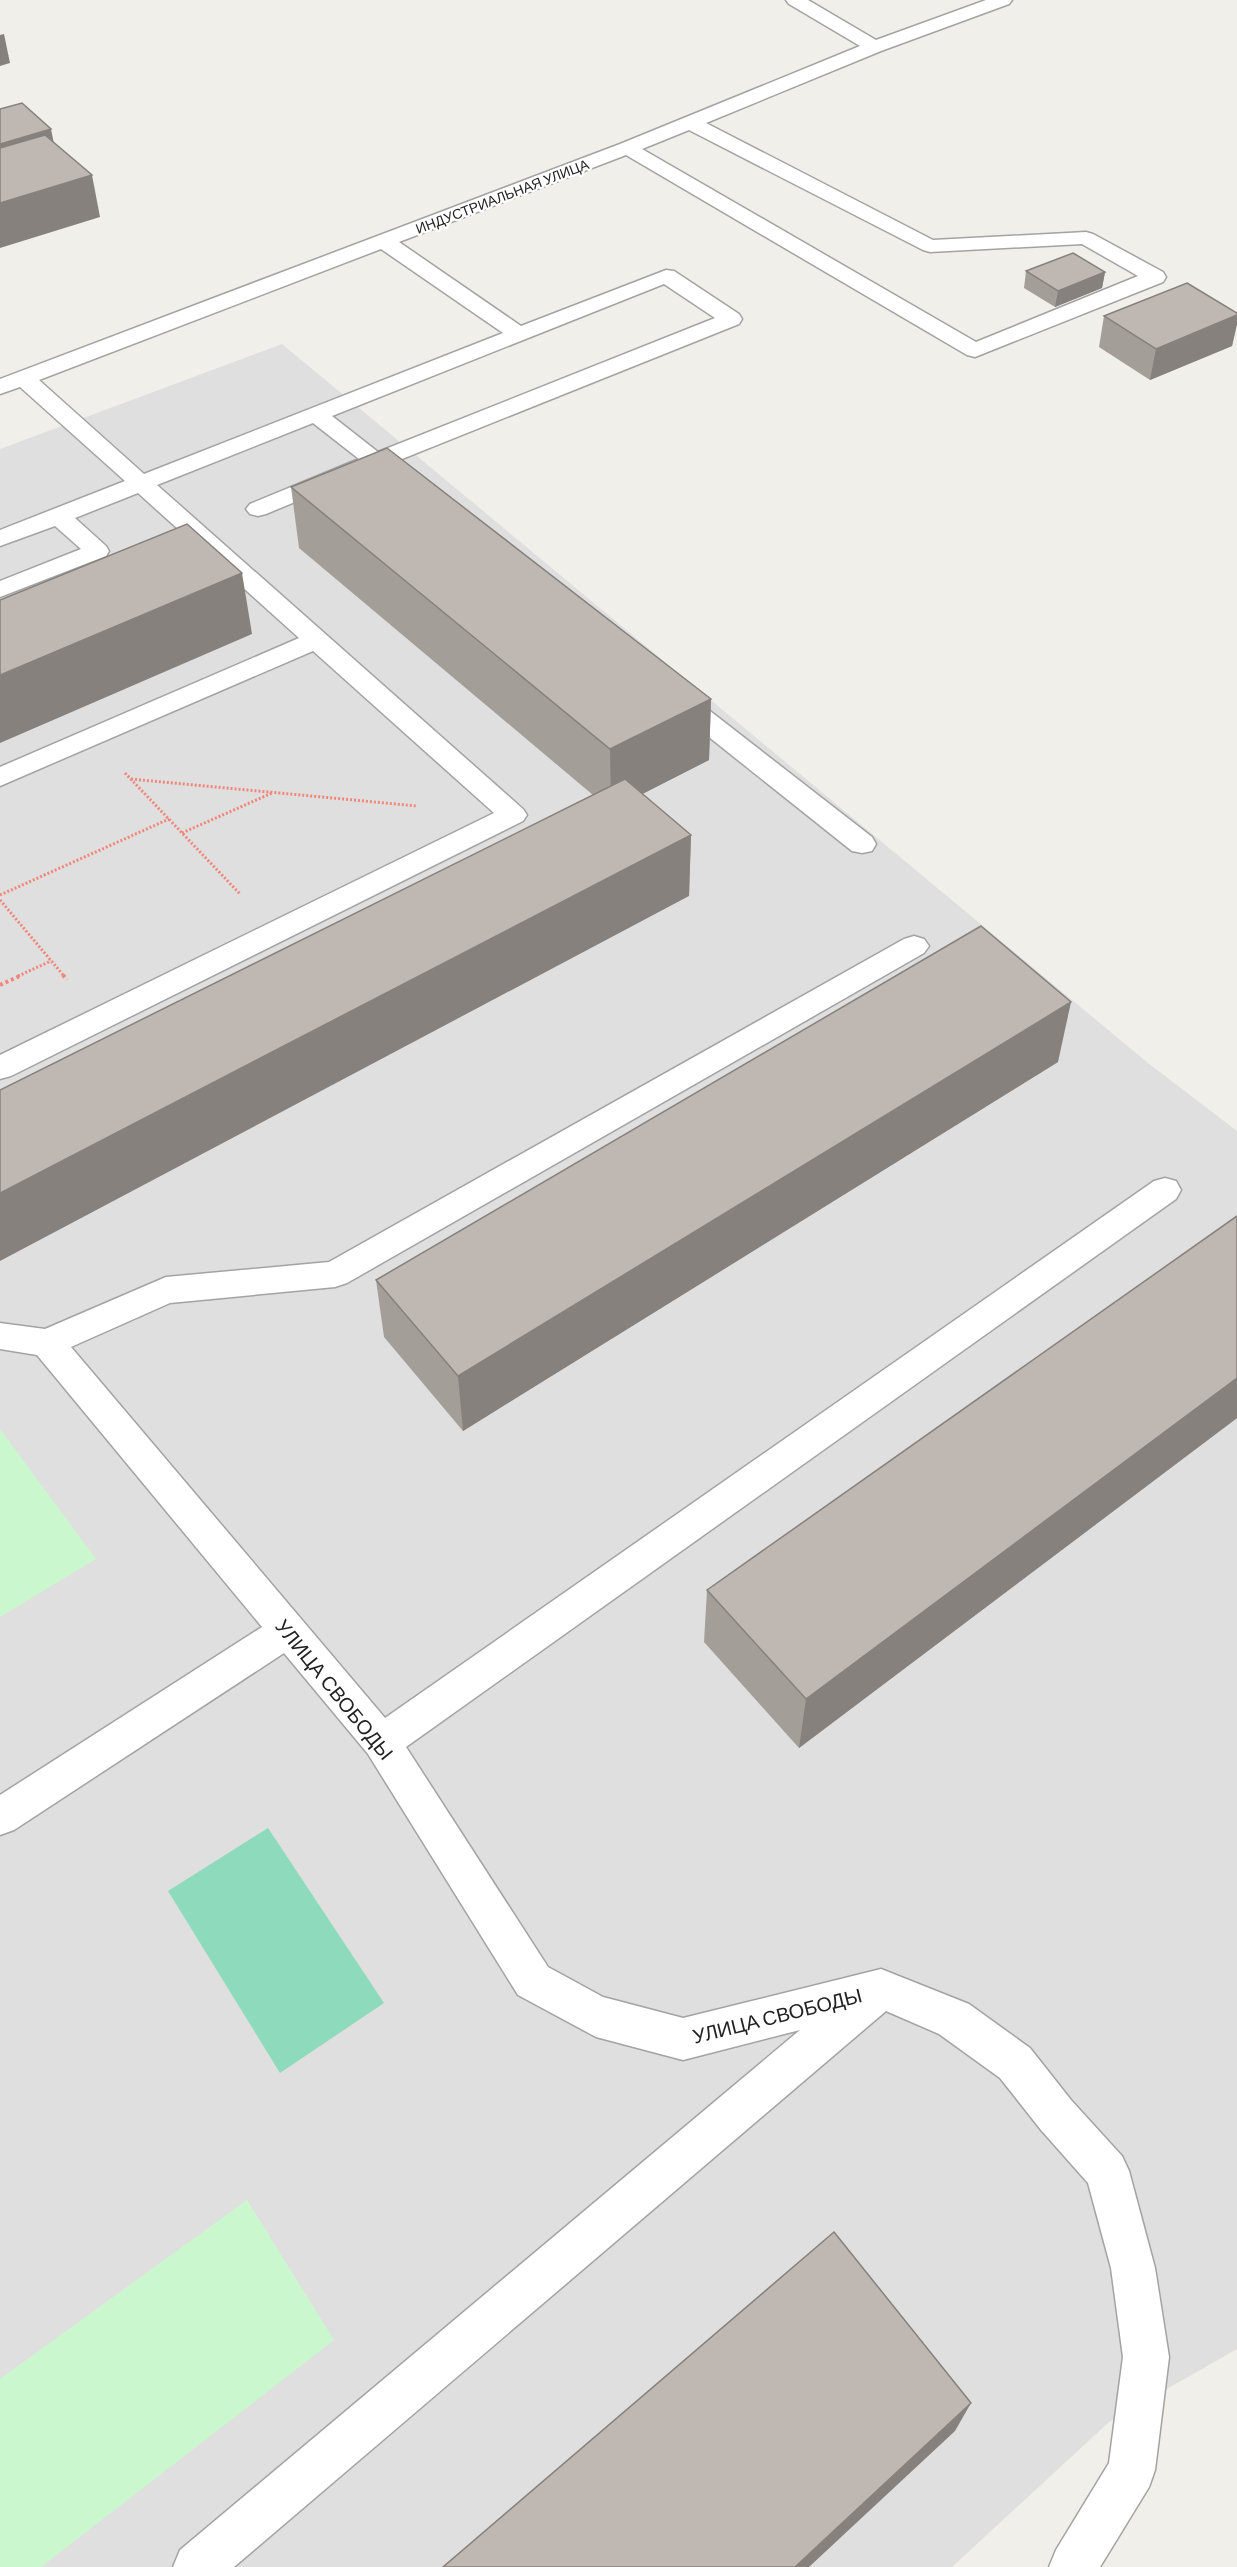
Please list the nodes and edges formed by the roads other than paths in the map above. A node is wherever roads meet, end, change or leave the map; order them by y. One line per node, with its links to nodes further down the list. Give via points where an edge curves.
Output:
1 (795, 0): 3 (street)
2 (1003, 0): 3 (street, ИНДУСТРИАЛЬНАЯ УЛИЦА)
3 (874, 47): 4 (street, ИНДУСТРИАЛЬНАЯ УЛИЦА)
4 (691, 123): 5 (street, ИНДУСТРИАЛЬНАЯ УЛИЦА); 5 (street, via 930,246 1086,238 1155,277 975,350)
5 (627, 148): 6 (street, ИНДУСТРИАЛЬНАЯ УЛИЦА)
6 (383, 241): 7 (street); 8 (street, ИНДУСТРИАЛЬНАЯ УЛИЦА)
7 (519, 334): 9 (street); 10 (street, via 666,276 731,319)
8 (11, 383): 11 (street)
9 (316, 414): 10 (street); 11 (street)
10 (375, 461): 12 (street); 13 (street)
11 (141, 484): 14 (street); 17 (street)
12 (412, 490)
13 (258, 509)
14 (59, 516): 15 (street); 16 (street, via 97,551)
15 (0, 539)
16 (0, 590)
17 (316, 640): 19 (street); 22 (street, via 513,815)
18 (656, 682): 20 (street)
19 (0, 777)
20 (862, 844)
21 (914, 946): 25 (street, via 335,1274 166,1290)
22 (0, 1068)
23 (1165, 1190): 27 (street)
24 (0, 1336): 25 (street)
25 (47, 1343): 26 (street, УЛИЦА СВОБОДЫ)
26 (288, 1630): 27 (street, УЛИЦА СВОБОДЫ); 28 (street)
27 (382, 1742): 29 (street, УЛИЦА СВОБОДЫ, via 533,1981 596,2016 683,2039)
28 (0, 1817)
29 (881, 1989): 30 (street); 31 (street, УЛИЦА СВОБОДЫ, via 954,2019 1015,2063 1107,2171 1133,2268 1146,2357 1132,2470)
30 (197, 2567)
31 (1073, 2567)

